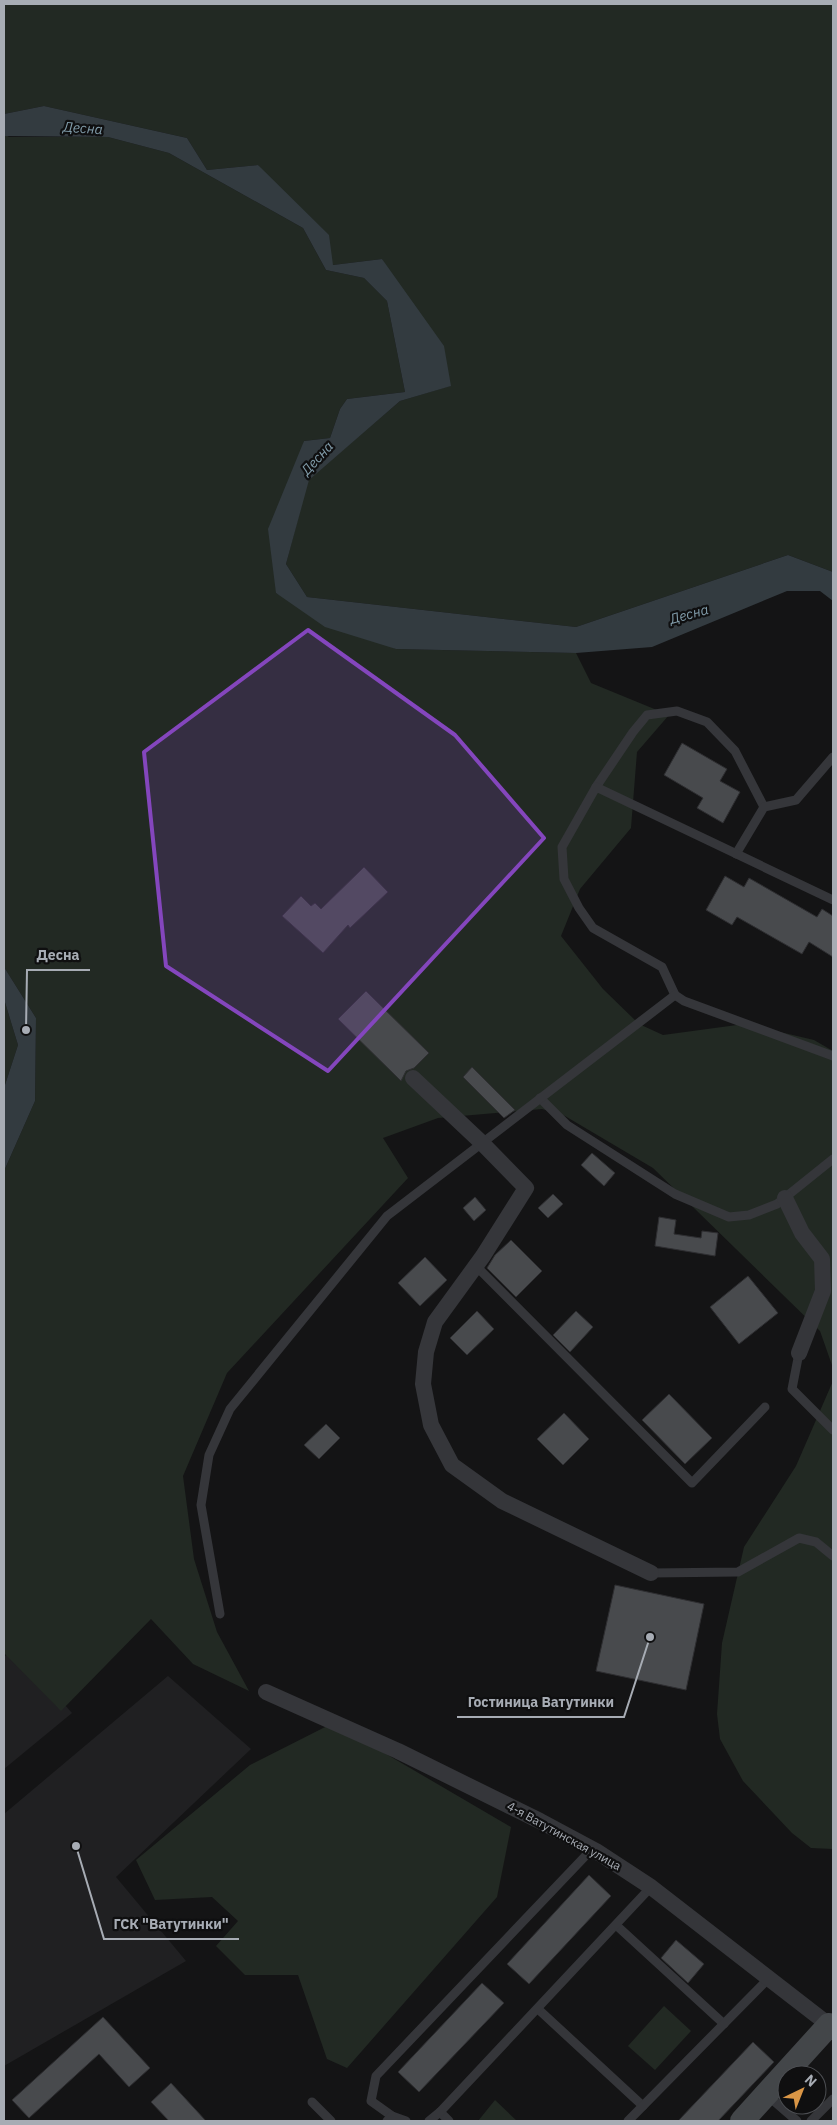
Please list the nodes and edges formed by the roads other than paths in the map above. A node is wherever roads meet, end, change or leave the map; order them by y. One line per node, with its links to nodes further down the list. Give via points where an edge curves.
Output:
1 (833, 757): 3 (lane, via 796,800)
2 (596, 787): 3 (lane, via 647,715 678,710 707,722 735,751); 4 (lane); 6 (lane, via 562,847 564,879 593,928 662,967)
3 (764, 807): 4 (lane)
4 (736, 854): 5 (lane)
5 (833, 900)
6 (675, 995): 7 (lane); 9 (lane)
7 (833, 1056)
8 (413, 1078): 10 (street)
9 (540, 1098): 10 (lane); 12 (lane, via 567,1126 675,1194 729,1217 749,1215)
10 (482, 1143): 13 (street, via 526,1188); 19 (lane, via 387,1216 230,1409 209,1455 202,1505)
11 (833, 1159): 12 (lane)
12 (785, 1198): 14 (street, via 802,1233 822,1259 823,1291)
13 (476, 1266): 15 (lane, via 692,1483); 18 (street, via 435,1322 426,1352 423,1384 431,1425 452,1465 502,1501)
14 (799, 1353): 16 (lane, via 792,1388)
15 (765, 1407)
16 (833, 1430)
17 (833, 1556): 18 (lane, via 816,1542 800,1538 738,1572)
18 (652, 1573)
19 (220, 1614)
20 (266, 1692): 21 (street, 4-я Ватутинская улица, via 398,1751)
21 (592, 1849): 22 (street, 4-я Ватутинская улица); 33 (lane, via 376,2076 371,2101)
22 (651, 1887): 23 (lane); 24 (street, 4-я Ватутинская улица)
23 (616, 1925): 25 (lane); 26 (lane)
24 (768, 1979): 26 (lane); 27 (street, 4-я Ватутинская улица)
25 (538, 2009): 31 (lane); 32 (lane)
26 (724, 2024): 31 (lane)
27 (831, 2027): 28 (street)
28 (767, 2094): 39 (street); 40 (lane)
29 (833, 2099): 41 (lane)
30 (312, 2102): 34 (lane)
31 (642, 2106): 38 (lane)
32 (440, 2112): 36 (lane); 37 (lane)
33 (389, 2119): 35 (lane)
34 (332, 2121)
35 (406, 2121)
36 (429, 2121)
37 (449, 2121)
38 (628, 2121)
39 (742, 2121)
40 (797, 2121)
41 (811, 2121)

